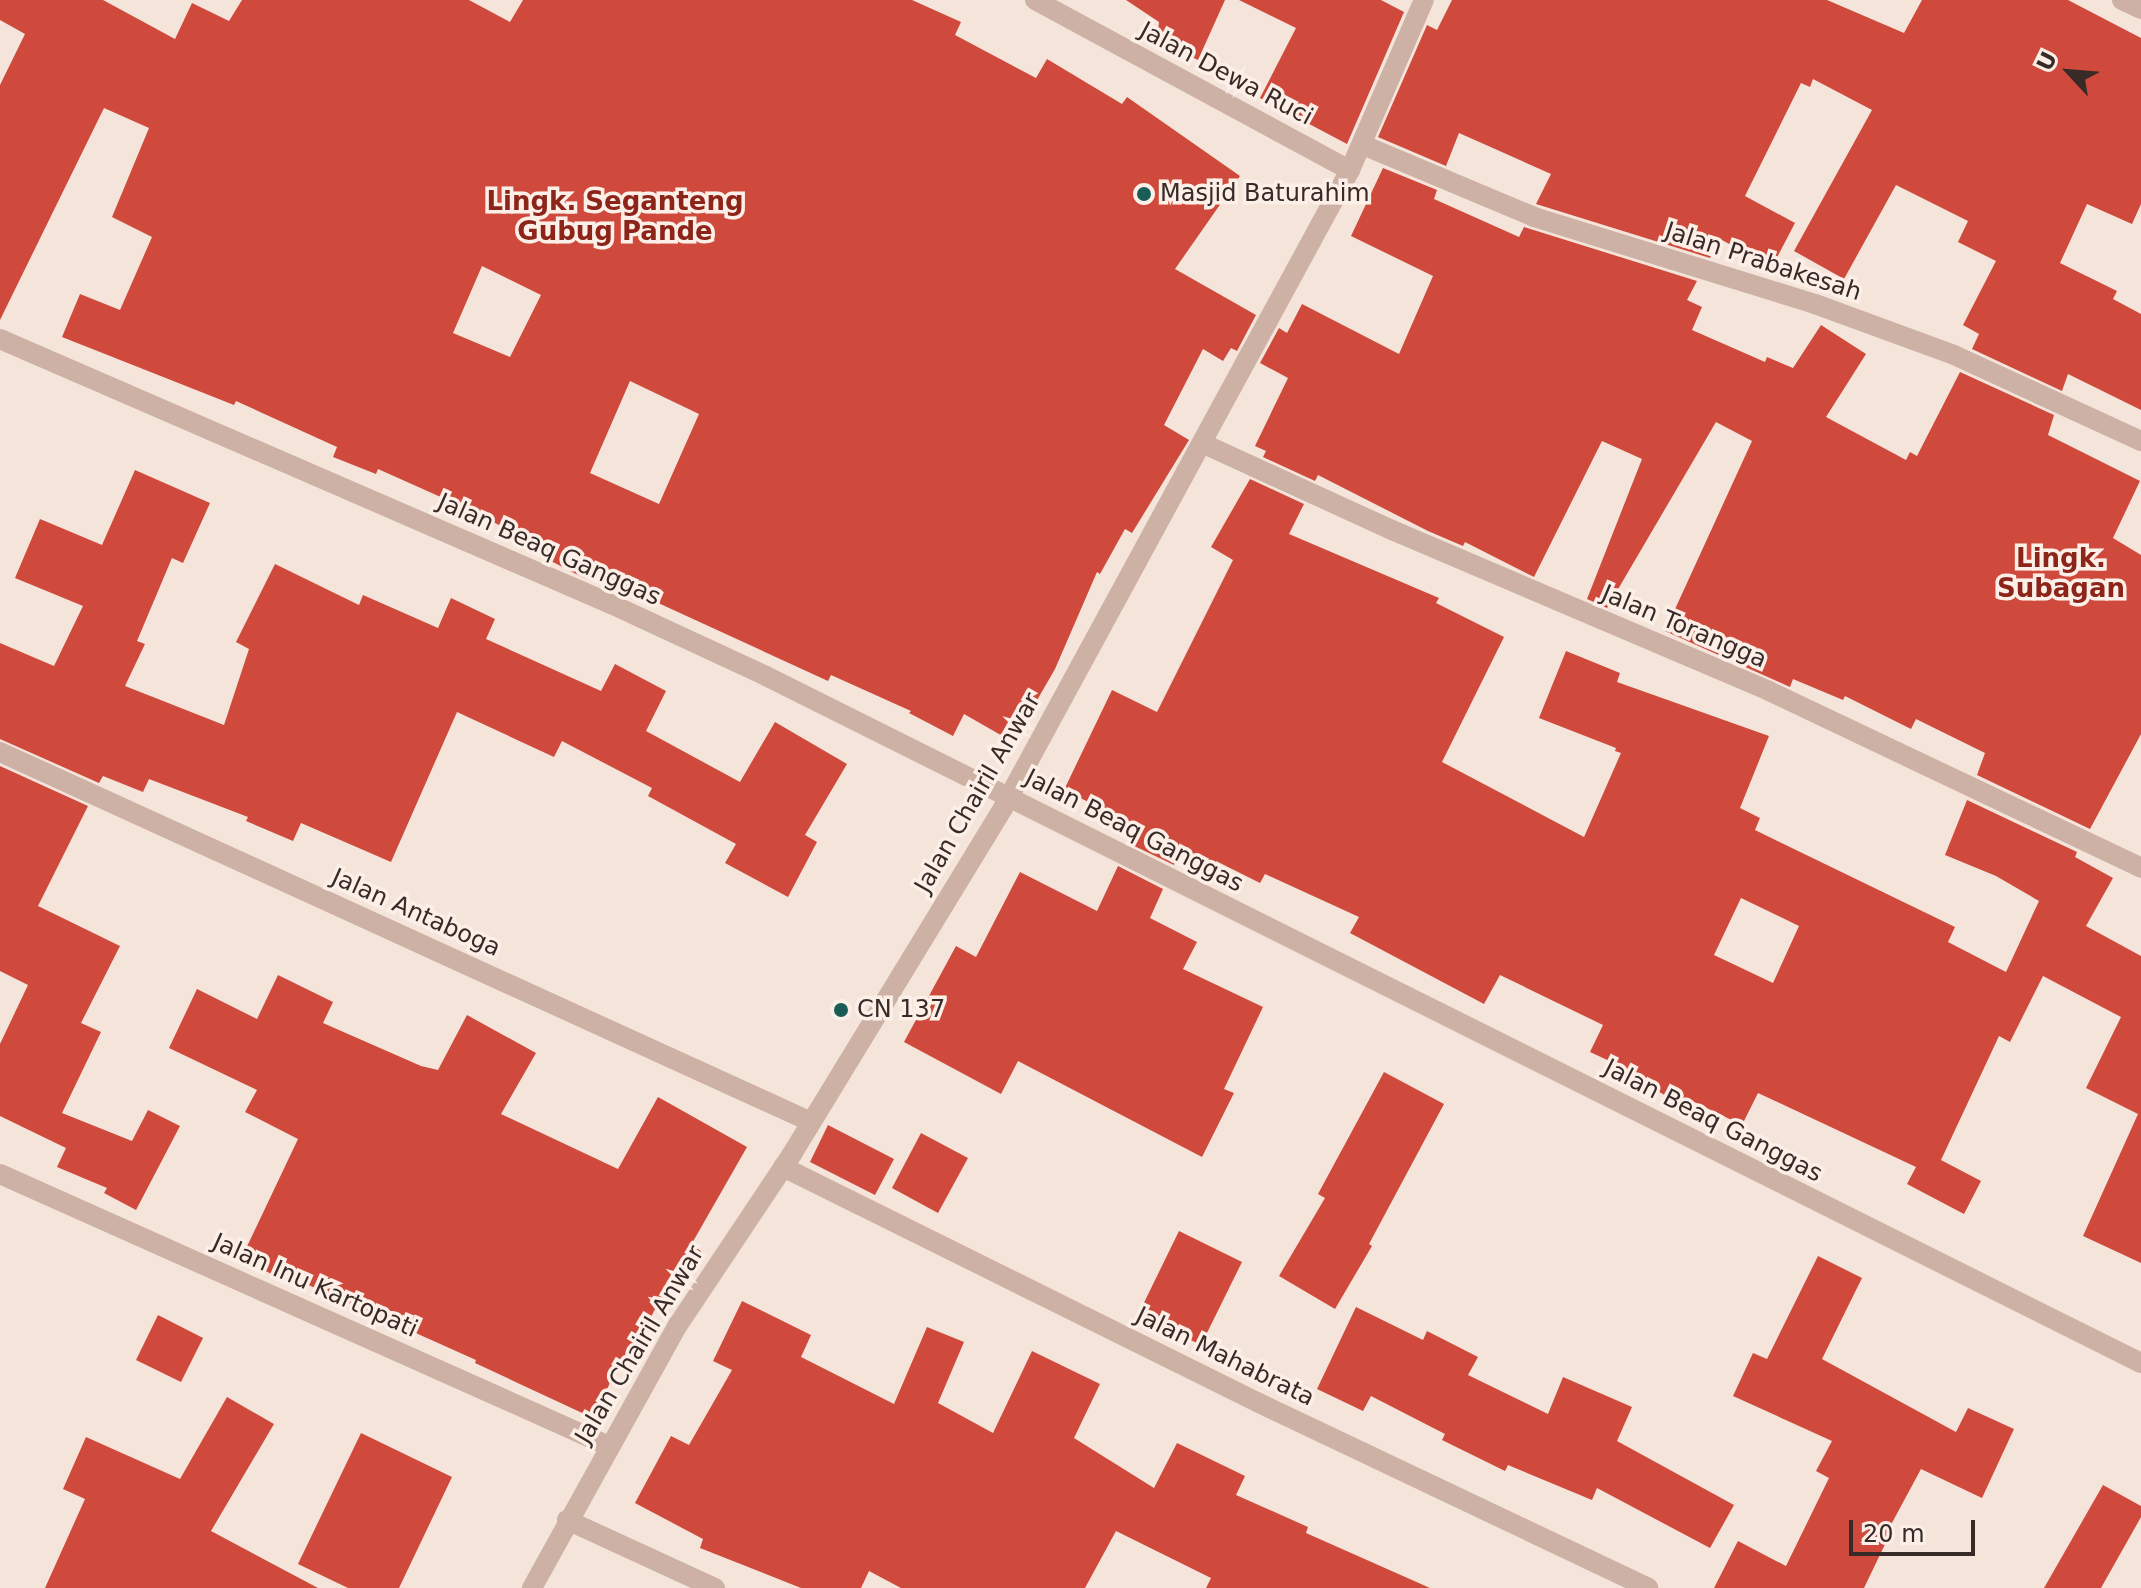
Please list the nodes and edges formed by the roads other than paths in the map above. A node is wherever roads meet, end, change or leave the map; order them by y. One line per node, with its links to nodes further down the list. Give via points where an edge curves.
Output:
1 (1035, 0): 6 (street, Jalan Dewa Ruci)
2 (1424, 0): 5 (street, Jalan Chairil Anwar)
3 (2122, 0): 4 (street)
4 (2141, 9)
5 (1363, 145): 6 (street, Jalan Chairil Anwar); 8 (street, Jalan Prabakesah, via 1534,217 1815,304 1954,355)
6 (1350, 170): 9 (street, Jalan Chairil Anwar)
7 (0, 339): 11 (street, Jalan Beaq Ganggas, via 611,604)
8 (2141, 441)
9 (1204, 444): 11 (street, Jalan Chairil Anwar); 12 (street, Jalan Torangga, via 1769,691)
10 (0, 752): 13 (street, Jalan Antaboga)
11 (1009, 797): 13 (street, Jalan Chairil Anwar); 16 (street, Jalan Beaq Ganggas)
12 (2141, 868)
13 (811, 1122): 14 (street, Jalan Chairil Anwar)
14 (783, 1167): 17 (street, Jalan Chairil Anwar, via 678,1325); 21 (street, Jalan Mahabrata)
15 (0, 1174): 17 (street, Jalan Inu Kartopati)
16 (2141, 1363)
17 (609, 1446): 18 (street, Jalan Chairil Anwar)
18 (567, 1520): 19 (street, Jalan Chairil Anwar); 20 (street)
19 (532, 1588)
20 (715, 1588)
21 (1648, 1588)

